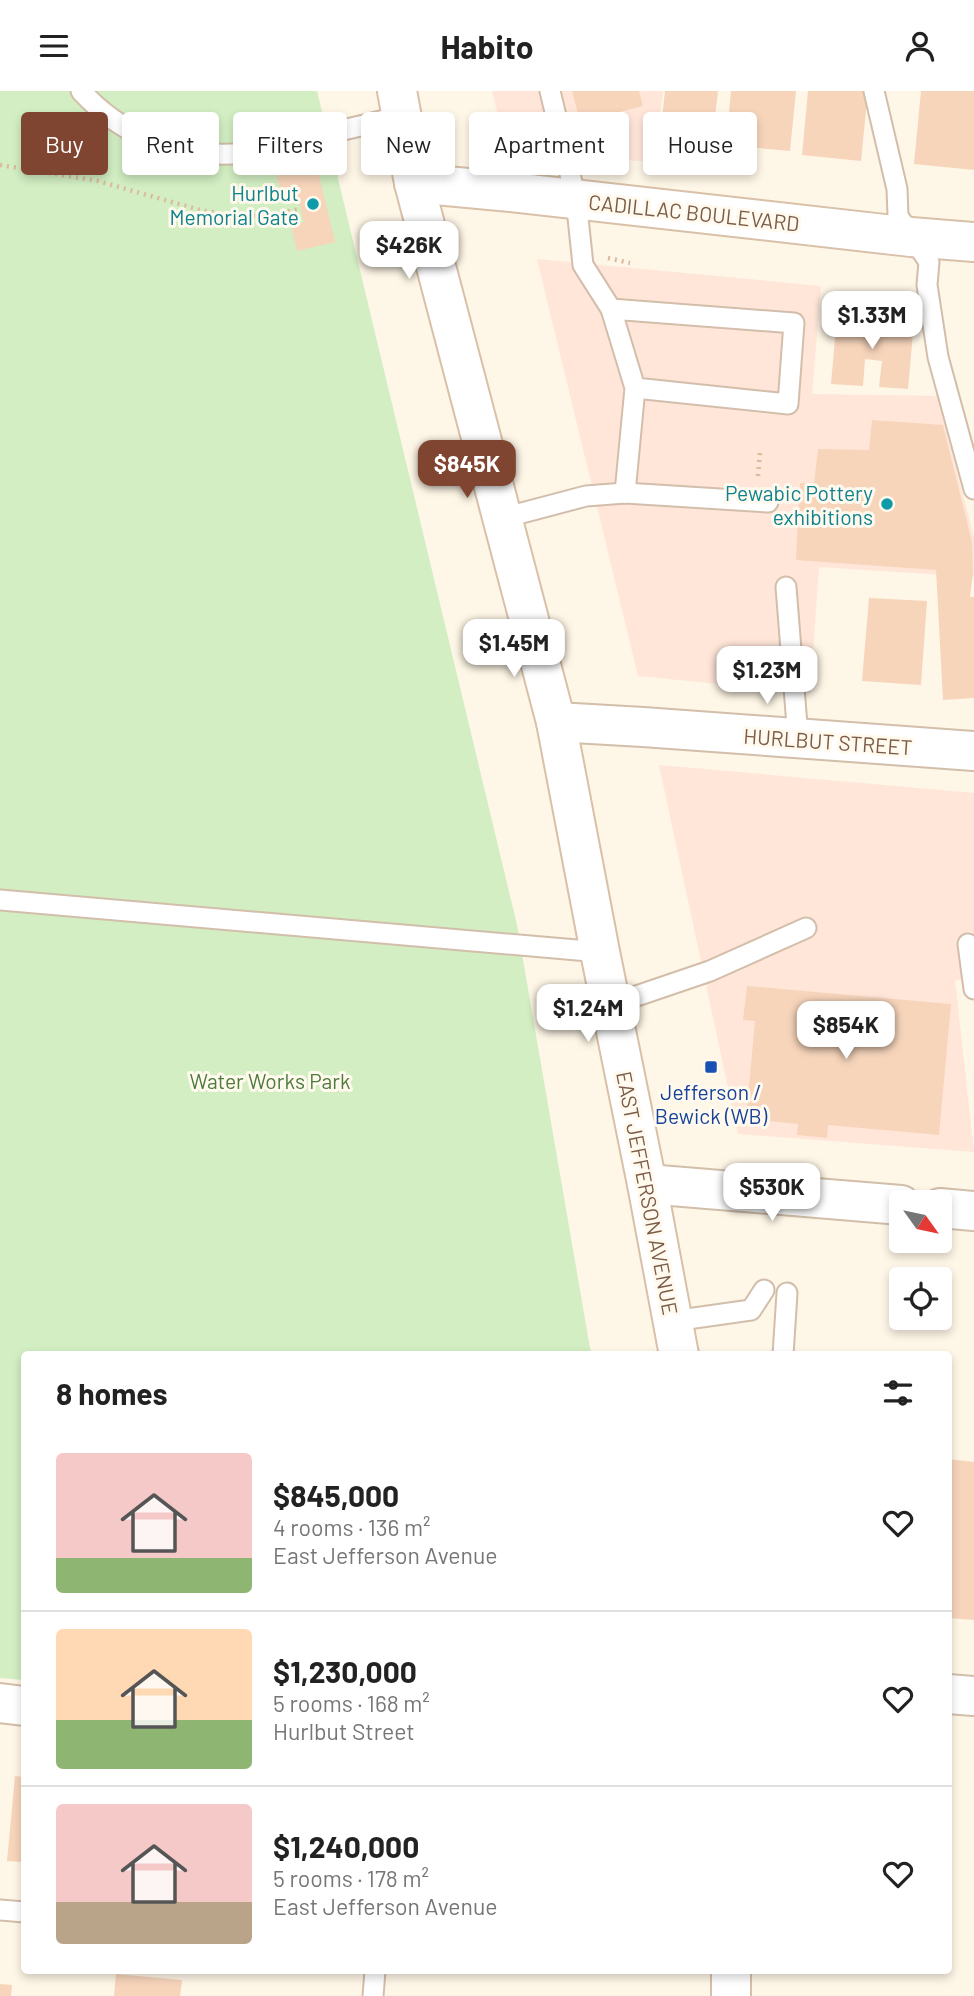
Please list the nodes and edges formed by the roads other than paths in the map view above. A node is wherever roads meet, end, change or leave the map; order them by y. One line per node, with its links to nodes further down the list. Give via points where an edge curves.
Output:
1 (81, 91): 4 (lane, via 127,129 164,146 205,153 245,153)
2 (550, 91): 6 (lane)
3 (874, 91): 7 (lane, via 897,189 898,216)
4 (399, 103): 5 (street, EAST JEFFERSON AVENUE)
5 (414, 183): 6 (street, CADILLAC BOULEVARD); 14 (street, EAST JEFFERSON AVENUE)
6 (576, 199): 7 (street, CADILLAC BOULEVARD); 9 (lane, via 583,265)
7 (911, 237): 8 (street, CADILLAC BOULEVARD); 11 (lane, via 929,263 927,285 938,357)
8 (974, 242)
9 (611, 309): 10 (lane); 10 (lane, via 794,323 788,404)
10 (635, 388): 12 (lane)
11 (974, 489)
12 (625, 493): 13 (lane); 14 (lane, via 586,496)
13 (768, 502)
14 (503, 518): 16 (street, EAST JEFFERSON AVENUE)
15 (786, 587): 17 (lane)
16 (556, 722): 17 (street, HURLBUT STREET); 22 (street, EAST JEFFERSON AVENUE)
17 (797, 739): 18 (street, HURLBUT STREET)
18 (974, 751)
19 (0, 900): 22 (lane)
20 (806, 928): 24 (lane, via 709,971)
21 (968, 944): 23 (lane)
22 (600, 952): 24 (street, EAST JEFFERSON AVENUE)
23 (974, 989)
24 (610, 1005): 25 (street, EAST JEFFERSON AVENUE)
25 (647, 1184): 26 (street); 31 (street, EAST JEFFERSON AVENUE)
26 (889, 1204)
27 (952, 1209): 28 (street)
28 (974, 1211)
29 (764, 1290): 31 (lane, via 751,1310)
30 (787, 1293): 32 (lane)
31 (676, 1338)
32 (783, 1351)
33 (952, 1694): 34 (street)
34 (974, 1696)
35 (0, 1703): 36 (street)
36 (21, 1706)
37 (0, 1910): 38 (lane)
38 (21, 1912)
39 (375, 1974): 41 (lane)
40 (732, 1974): 42 (street)
41 (373, 1996)
42 (731, 1996)

